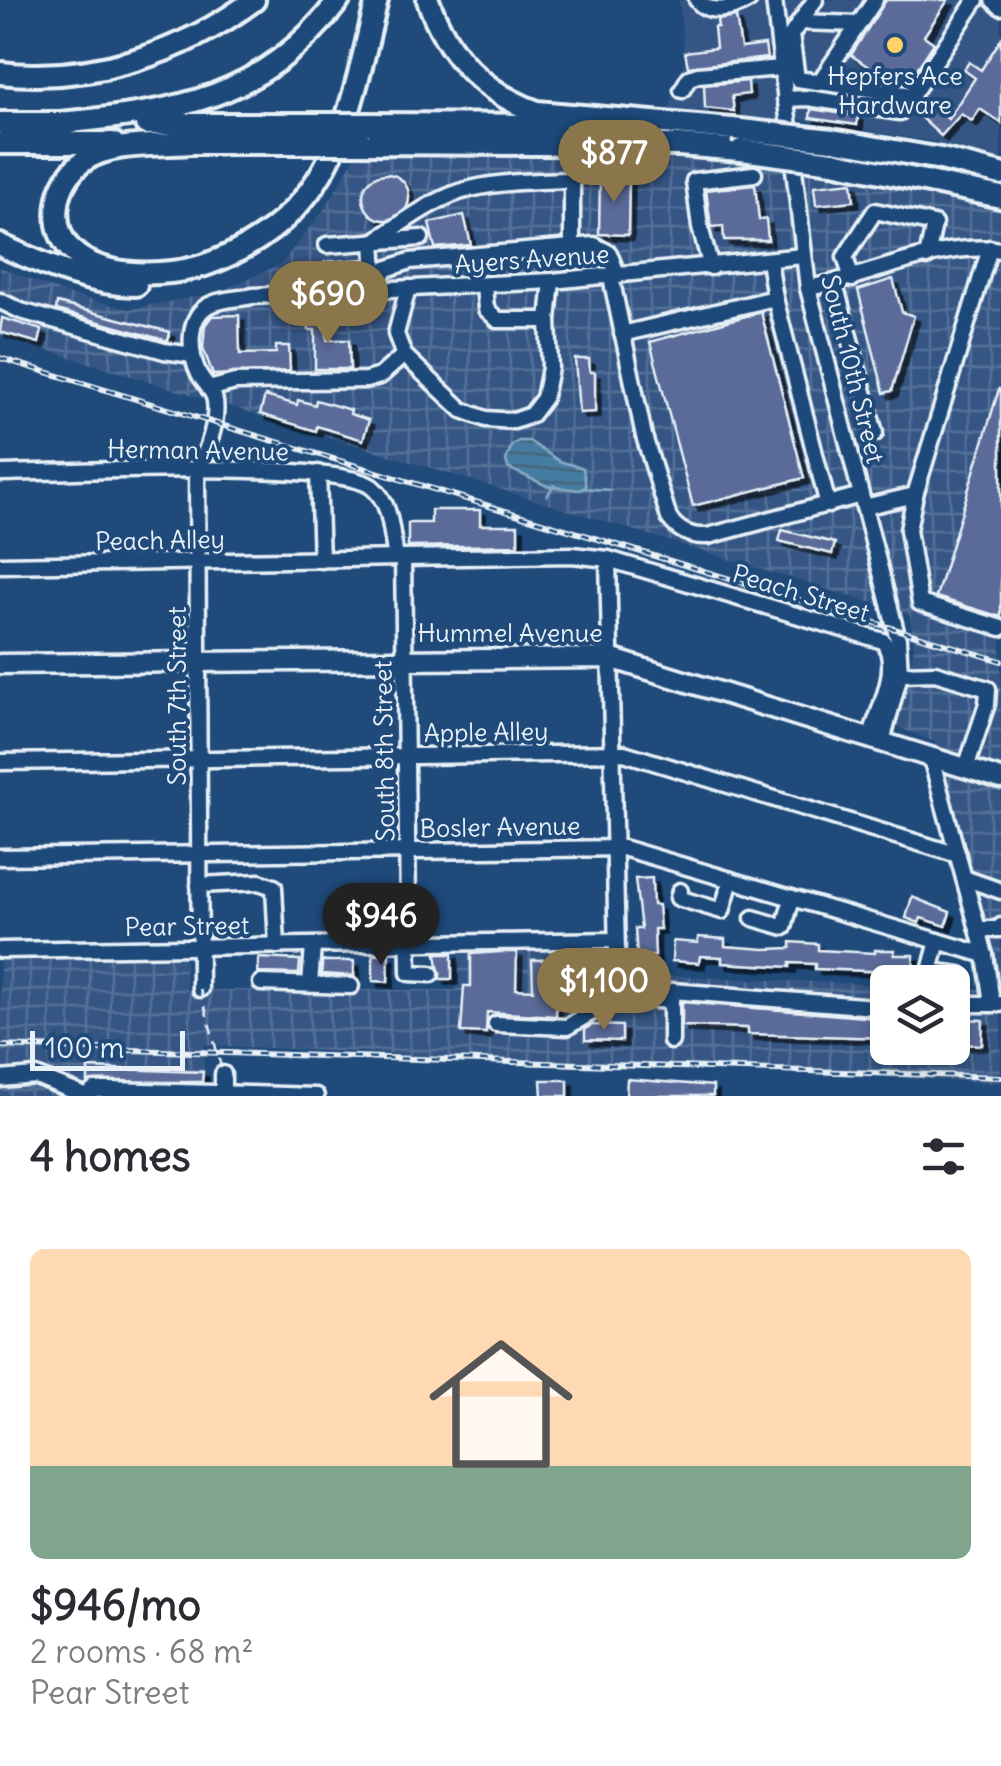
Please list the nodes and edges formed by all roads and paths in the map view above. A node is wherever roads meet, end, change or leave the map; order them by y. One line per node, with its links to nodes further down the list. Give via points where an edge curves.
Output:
1 (254, 0): 17 (highway, via 164,51 102,70)
2 (339, 0): 23 (highway, via 289,52 230,89 142,116)
3 (377, 0): 28 (highway, via 332,153 306,196 275,227 223,258 172,272 110,270 70,249 57,214 72,172 105,152)
4 (388, 0): 34 (highway, via 342,159 300,220 255,255 182,282 106,284)
5 (428, 0): 24 (highway, via 456,57 523,107)
6 (697, 0): 7 (street, via 710,10)
7 (749, 0)
8 (774, 0): 16 (street, South 10th Street)
9 (815, 0): 14 (street)
10 (875, 0): 15 (street)
11 (976, 0): 18 (street, via 912,95)
12 (993, 0): 13 (street)
13 (1001, 7)
14 (800, 22): 15 (street); 18 (street, via 791,35 796,80)
15 (859, 24): 18 (street)
16 (781, 68): 19 (street, via 698,75); 20 (street, South 10th Street)
17 (0, 73)
18 (819, 82)
19 (682, 90)
20 (784, 100): 21 (street); 38 (street, South 10th Street)
21 (900, 112)
22 (0, 123): 23 (highway)
23 (60, 124): 26 (highway)
24 (723, 128): 25 (highway); 30 (highway, bridge, via 832,140)
25 (366, 133): 26 (highway, bridge); 31 (highway, bridge, via 741,150)
26 (313, 134): 28 (highway)
27 (0, 142): 28 (highway)
28 (188, 143)
29 (754, 174): 41 (street, via 694,180)
30 (1001, 174)
31 (1001, 197)
32 (421, 238): 33 (street)
33 (374, 242): 35 (street); 36 (street, via 467,190 572,180); 45 (street)
34 (0, 245)
35 (326, 246)
36 (572, 246): 42 (street, via 602,248); 45 (street, via 398,263 378,274)
37 (995, 249): 39 (street); 63 (street)
38 (802, 256): 40 (street, Ayers Avenue); 48 (street, South 10th Street)
39 (927, 257): 43 (street); 43 (street, via 934,224 875,210 845,256)
40 (770, 261): 41 (street, Ayers Avenue); 50 (street)
41 (712, 267): 42 (street, Ayers Avenue)
42 (614, 276): 44 (street, Ayers Avenue); 53 (street)
43 (852, 279): 48 (street)
44 (552, 281): 46 (street, Ayers Avenue); 52 (street)
45 (375, 286): 47 (street, Ayers Avenue); 54 (street, Ayers Avenue, via 253,296 206,307 194,326)
46 (484, 286): 47 (street, Ayers Avenue); 52 (street, via 486,310 498,320)
47 (408, 288): 55 (street, via 396,334)
48 (808, 288): 57 (street, South 10th Street)
49 (838, 295): 56 (street)
50 (775, 298): 53 (street); 66 (street)
51 (0, 301): 54 (street)
52 (548, 320): 55 (street, via 544,398 522,419 486,420 462,410)
53 (622, 334): 66 (street, via 644,436 674,526 708,536)
54 (192, 355): 58 (street, South 7th Street)
55 (404, 355): 58 (street, via 366,380)
56 (858, 372): 57 (street); 59 (street)
57 (832, 380): 64 (street, South 10th Street)
58 (209, 388): 60 (street, South 7th Street, via 216,405)
59 (875, 433)
60 (197, 470): 61 (street, Herman Avenue); 62 (street, Herman Avenue); 70 (street, South 7th Street)
61 (0, 473)
62 (318, 473): 65 (street, Herman Avenue, via 360,480); 69 (street)
63 (914, 496): 64 (street); 72 (street, via 908,530 920,603)
64 (862, 501): 66 (street); 77 (street, South 10th Street, via 898,638)
65 (385, 504): 67 (street, South 8th Street)
66 (828, 505)
67 (400, 558): 68 (street); 69 (street); 73 (street, South 8th Street)
68 (608, 559): 74 (street); 78 (street, Peach Street, via 882,642 889,672)
69 (321, 560): 70 (street, Peach Alley)
70 (198, 562): 71 (street, Peach Alley); 75 (street, South 7th Street)
71 (0, 565)
72 (1001, 628)
73 (405, 658): 74 (main road, Hummel Avenue); 75 (main road, Hummel Avenue); 80 (street, South 8th Street)
74 (610, 658): 78 (main road, Hummel Avenue); 79 (street)
75 (200, 661): 76 (main road, Hummel Avenue); 82 (street, South 7th Street)
76 (0, 664)
77 (900, 674): 78 (street, South 10th Street); 84 (street, via 935,673 988,689)
78 (876, 740): 81 (main road, Hummel Avenue)
79 (612, 752): 80 (street, Apple Alley); 86 (street); 89 (street, Apple Alley)
80 (406, 756): 82 (street, Apple Alley); 87 (street, South 8th Street)
81 (931, 758): 84 (main road, Hummel Avenue); 89 (street)
82 (200, 759): 83 (street, Apple Alley); 88 (street, South 7th Street)
83 (0, 762)
84 (966, 768): 85 (main road, Hummel Avenue)
85 (1001, 779)
86 (614, 848): 87 (street, Bosler Avenue); 92 (street, Bosler Avenue); 100 (street)
87 (408, 851): 88 (street, Bosler Avenue); 106 (street, South 8th Street)
88 (199, 855): 90 (street, Bosler Avenue); 93 (street, South 7th Street)
89 (958, 855): 91 (street)
90 (0, 858)
91 (964, 878): 95 (street); 99 (street)
92 (731, 880): 94 (street, via 722,910 678,898); 96 (street, Bosler Avenue)
93 (200, 884): 102 (street, via 274,887); 104 (street, South 7th Street)
94 (680, 890)
95 (1001, 891)
96 (792, 898): 97 (street, via 784,928); 101 (street, Bosler Avenue)
97 (753, 918)
98 (1001, 926): 99 (street)
99 (978, 929): 107 (street)
100 (615, 940): 106 (street, Pear Street); 114 (street)
101 (938, 941): 107 (street, Bosler Avenue); 108 (street)
102 (277, 946): 103 (street, Pear Street); 104 (street, Pear Street)
103 (313, 946): 106 (street, Pear Street); 111 (street)
104 (200, 949): 105 (street, Pear Street); 113 (street, South 7th Street)
105 (0, 950)
106 (404, 952): 109 (street, via 409,973)
107 (985, 955): 117 (street)
108 (932, 965)
109 (430, 974)
110 (262, 982): 111 (street)
111 (310, 984): 112 (street)
112 (352, 986)
113 (200, 989): 121 (path, bridge)
114 (618, 997): 115 (street); 119 (street, via 567,1027)
115 (671, 1001): 118 (street, via 672,992); 120 (street)
116 (970, 1004): 117 (street)
117 (996, 1004)
118 (870, 1007)
119 (496, 1024)
120 (671, 1041)
121 (223, 1074): 123 (street)
122 (0, 1079): 126 (street, via 36,1076)
123 (223, 1094): 124 (street); 126 (street, via 94,1090)
124 (242, 1095): 125 (street)
125 (282, 1095): 127 (street)
126 (87, 1096)
127 (316, 1096)

